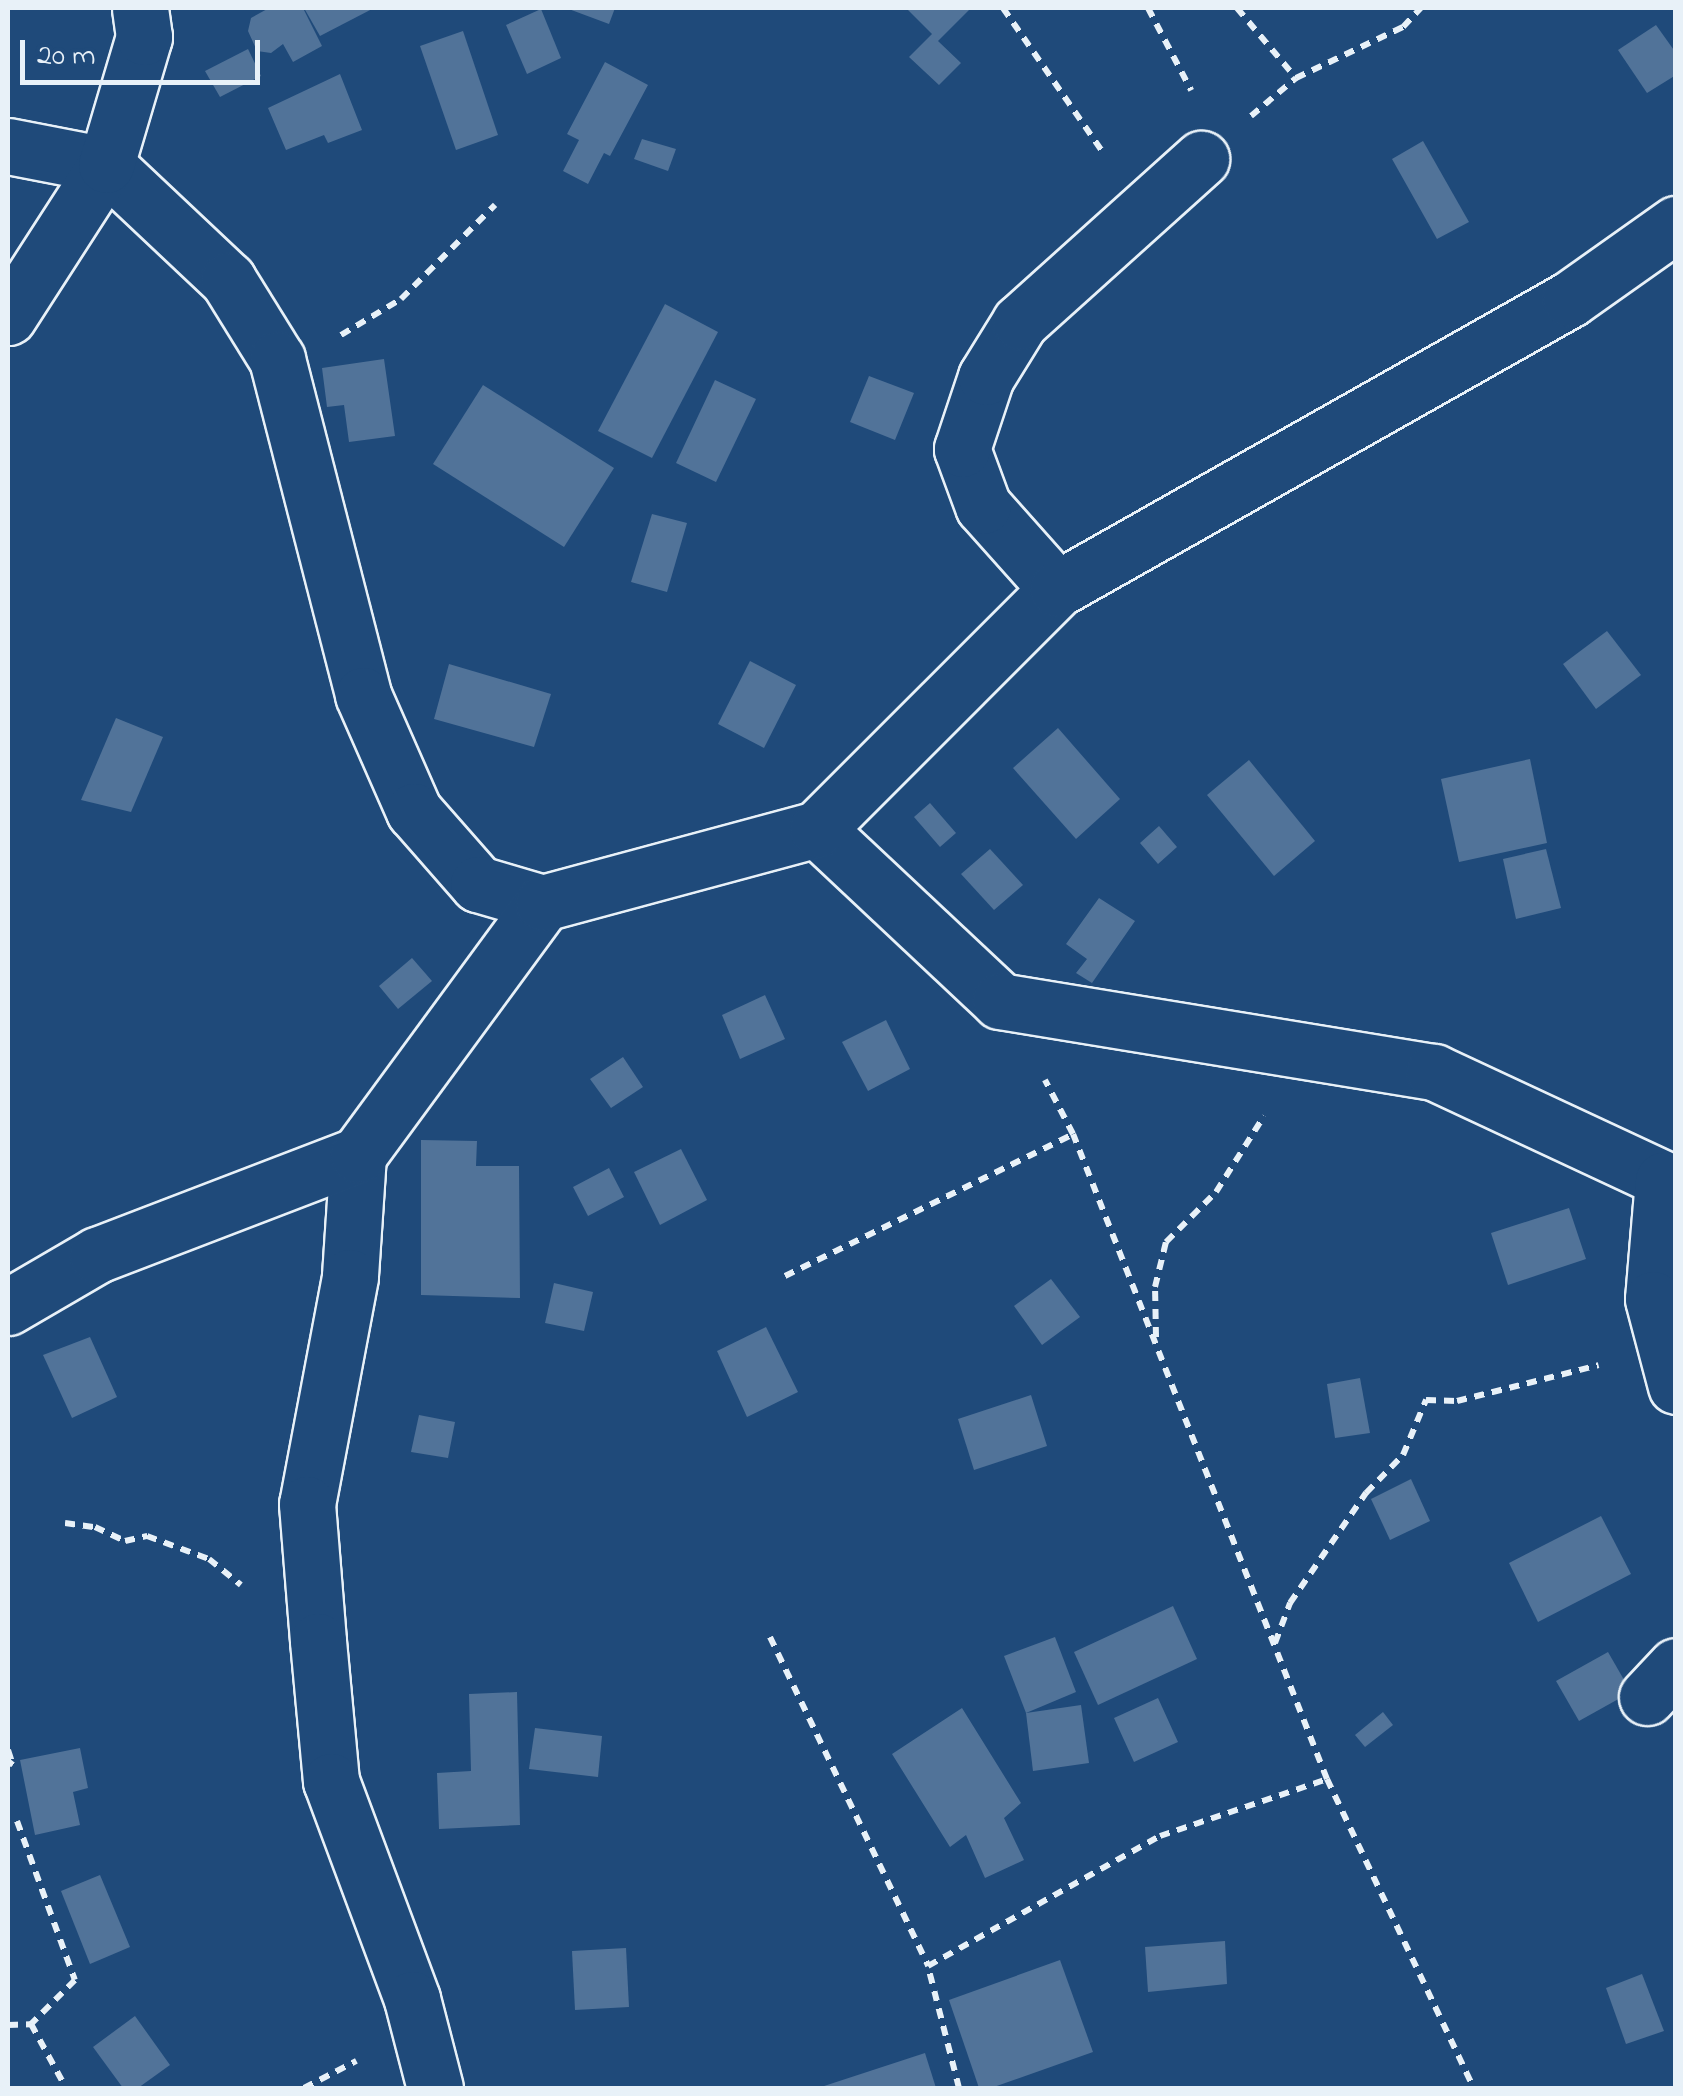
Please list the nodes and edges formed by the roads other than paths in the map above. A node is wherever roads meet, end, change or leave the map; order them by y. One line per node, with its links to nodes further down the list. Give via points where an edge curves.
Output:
1 (140, 8): 4 (street, via 144,37)
2 (8, 146): 4 (street)
3 (1209, 152): 7 (street, via 1020,322 986,378 962,450 983,506)
4 (106, 164): 6 (street); 9 (street, via 228,280 277,359 363,694 414,811 478,884)
5 (1676, 224): 7 (street, via 1570,299)
6 (8, 317)
7 (1056, 589): 8 (street)
8 (817, 829): 9 (street); 11 (street, via 1000,1001 1434,1072)
9 (543, 903): 10 (street)
10 (358, 1155): 12 (street, via 97,1255); 14 (street, via 350,1277 307,1504 318,1642 331,1781 412,2000)
11 (1669, 1182): 13 (street, via 1653,1299)
12 (8, 1307)
13 (1672, 1378)
14 (435, 2088)

